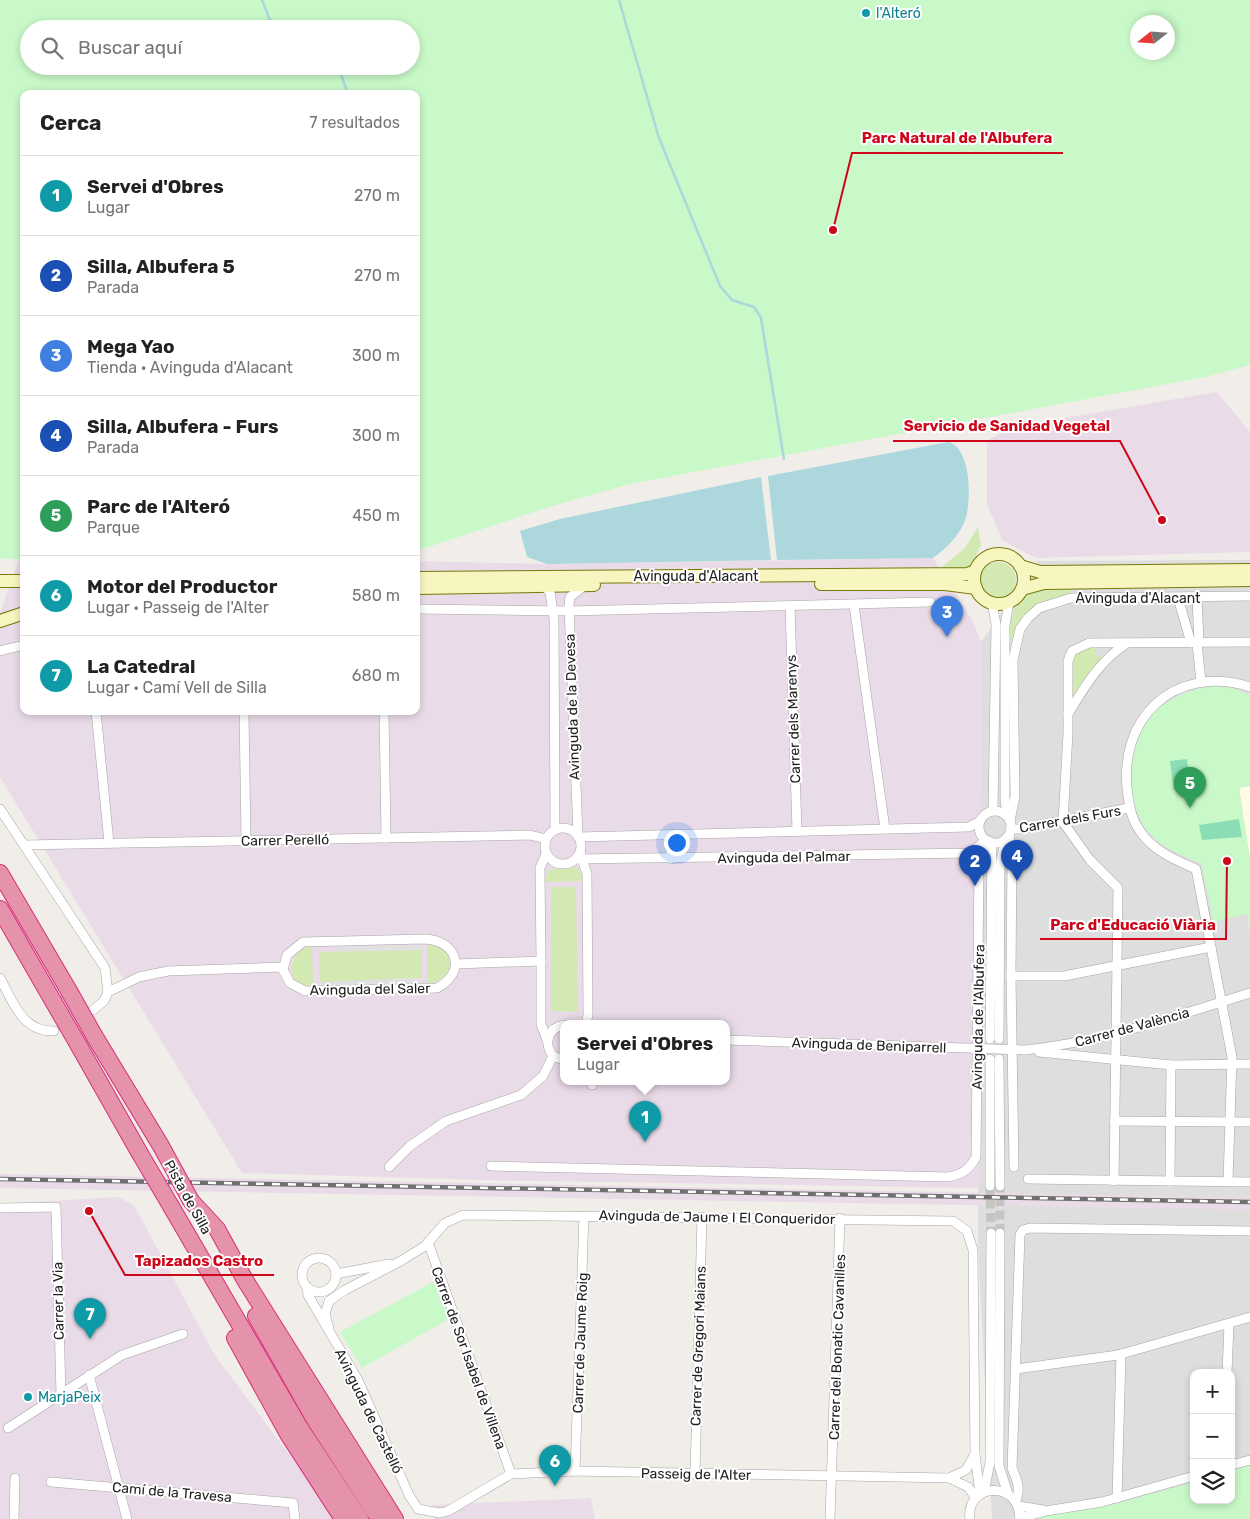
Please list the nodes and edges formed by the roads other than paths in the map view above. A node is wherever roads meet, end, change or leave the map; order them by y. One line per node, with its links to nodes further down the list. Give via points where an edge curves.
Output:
1 (1020, 566): 2 (main road, Avinguda d'Alacant, via 1040,572); 3 (main road, via 1009,556 994,555 981,562); 12 (main road)
2 (1250, 570)
3 (975, 571): 4 (main road, Avinguda d'Alacant, via 967,574); 11 (main road)
4 (420, 578)
5 (1250, 580): 12 (main road, Avinguda d'Alacant, via 1044,583)
6 (0, 581): 7 (main road)
7 (20, 582)
8 (584, 585): 9 (main road, Avinguda d'Alacant); 11 (main road, Avinguda d'Alacant, via 945,584); 23 (street, Avinguda de la Devesa, via 570,597)
9 (544, 586): 10 (main road, Avinguda d'Alacant); 22 (street, Avinguda de la Devesa, via 550,592)
10 (420, 588)
11 (976, 588): 18 (main road)
12 (1022, 589): 17 (main road)
13 (1250, 596): 15 (street, Avinguda d'Alacant)
14 (1178, 598): 15 (street, Avinguda d'Alacant); 27 (street); 42 (street, Avinguda d'Alacant, via 1071,598 1040,608 1028,618 1020,629 1013,660 1015,796)
15 (1196, 598): 27 (street)
16 (930, 602): 19 (street)
17 (1009, 602): 18 (main road); 42 (street, Avinguda de l'Albufera, via 1005,625 1005,801)
18 (992, 603): 39 (street, via 996,624)
19 (854, 605): 20 (street); 43 (street)
20 (790, 606): 23 (street); 45 (street, Carrer dels Marenys)
21 (420, 610): 22 (street)
22 (553, 610): 23 (street); 44 (street, Avinguda de la Devesa)
23 (569, 611): 47 (street, Avinguda de la Devesa)
24 (20, 614): 25 (main road)
25 (0, 621)
26 (1250, 642): 27 (street)
27 (1196, 643): 28 (street); 31 (street)
28 (1127, 644): 33 (street, via 1101,667); 33 (street, via 1090,643 1072,651 1067,669)
29 (20, 646): 30 (street)
30 (0, 651)
31 (1201, 682): 32 (street, via 1229,680); 37 (street, via 1182,687 1163,698 1139,722 1126,758)
32 (1250, 687)
33 (1068, 714): 41 (street)
34 (96, 715): 52 (street)
35 (244, 715): 50 (street)
36 (384, 715): 48 (street)
37 (1129, 808): 41 (street, Carrer dels Furs); 59 (street, via 1140,833 1153,846 1196,869)
38 (0, 809): 53 (street)
39 (993, 811): 40 (street); 42 (street, via 1002,812)
40 (980, 820): 43 (street, Avinguda del Palmar, via 969,827); 51 (street, via 979,831)
41 (1063, 822): 42 (street, Carrer dels Furs); 63 (street, via 1090,860 1118,888)
42 (1009, 828): 51 (street); 51 (street, Avinguda de l'Albufera, via 1000,866 995,1039); 64 (street, Avinguda de l'Albufera, via 1012,854)
43 (885, 829): 45 (street, Avinguda del Palmar)
44 (555, 830): 47 (street, via 568,829); 49 (street)
45 (797, 831): 46 (street, Avinguda del Palmar)
46 (670, 834): 47 (street, Avinguda del Palmar); 56 (street)
47 (578, 836): 55 (street)
48 (386, 838): 49 (street, Carrer Perelló, via 530,835); 50 (street, Carrer Perelló)
49 (546, 839): 54 (street)
50 (246, 841): 52 (street, Carrer Perelló)
51 (989, 841): 56 (street, Avinguda del Palmar, via 971,853); 76 (street, Avinguda de l'Albufera, via 979,864)
52 (109, 843): 53 (street, Carrer Perelló)
53 (24, 845): 66 (street, via 105,968)
54 (546, 854): 55 (street, via 562,865); 60 (street, via 540,868)
55 (579, 858): 56 (street, Avinguda del Palmar); 70 (street, via 587,874)
56 (671, 859)
57 (0, 873): 99 (highway, Pista de Silla, bridge)
58 (0, 909): 101 (highway, Pista de Silla, bridge)
59 (1211, 947): 63 (street); 68 (street)
60 (541, 961): 61 (street); 74 (street, via 541,1024)
61 (456, 964): 62 (street, Avinguda del Saler, via 447,982 430,989 305,991 290,983); 62 (street, via 448,947 440,941 303,942 287,955)
62 (283, 967): 66 (street, via 168,971 139,977)
63 (1116, 967): 64 (street, via 1064,976); 73 (street)
64 (1011, 976): 77 (street, Avinguda de l'Albufera)
65 (0, 978): 72 (street, via 29,1025 40,1032)
66 (108, 992): 69 (street)
67 (1250, 993): 68 (street, Carrer de València)
68 (1221, 1002): 73 (street, Carrer de València); 83 (street)
69 (93, 1010)
70 (587, 1020)
71 (560, 1027): 74 (street, via 554,1029)
72 (54, 1031)
73 (1114, 1033): 78 (street, Carrer de València); 82 (street)
74 (547, 1040): 79 (street)
75 (730, 1040): 76 (street, Avinguda de Beniparrell)
76 (978, 1048): 77 (street, Avinguda de Beniparrell); 90 (street, Avinguda de l'Albufera, via 976,1157 969,1170 959,1175)
77 (1012, 1049): 78 (street, Carrer de València); 92 (street, Avinguda de l'Albufera)
78 (1025, 1050): 82 (street)
79 (553, 1056): 80 (street); 91 (street, via 543,1076 521,1095 446,1121 410,1146)
80 (560, 1059)
81 (994, 1059): 98 (street, Avinguda de l'Albufera)
82 (1114, 1061): 85 (street); 86 (street)
83 (1232, 1064): 84 (street); 85 (street); 88 (street)
84 (1250, 1064)
85 (1171, 1065): 87 (street)
86 (1114, 1121): 87 (street); 94 (street)
87 (1169, 1122): 88 (street); 95 (street)
88 (1230, 1122): 89 (street); 96 (street)
89 (1250, 1122)
90 (491, 1166)
91 (389, 1167)
92 (1014, 1167)
93 (1028, 1180): 94 (street)
94 (1114, 1181): 95 (street)
95 (1170, 1181): 96 (street)
96 (1228, 1181): 97 (street)
97 (1250, 1182)
98 (995, 1186)
99 (191, 1201): 145 (highway, Pista de Silla, via 315,1420); 146 (highway, via 217,1229 245,1280)
100 (0, 1208): 120 (street, Carrer la Via, via 56,1207)
101 (172, 1208): 143 (highway, via 185,1244 283,1425); 144 (highway, Pista de Silla, via 300,1428)
102 (584, 1216): 103 (street, Avinguda de Jaume I El Conqueridor); 106 (street, Avinguda de Jaume I El Conqueridor, via 463,1215 444,1223); 125 (street, Carrer de Jaume Roig)
103 (702, 1217): 104 (street, Avinguda de Jaume I El Conqueridor); 127 (street, Carrer de Gregori Maians)
104 (840, 1218): 122 (street, Avinguda de Jaume I El Conqueridor, via 953,1221 967,1231 974,1250); 128 (street, Carrer del Bonatic Cavanilles)
105 (1250, 1232): 117 (street, via 1023,1230 1020,1235)
106 (428, 1242): 107 (street); 126 (street, Carrer de Sor Isabel de Villena)
107 (399, 1262): 108 (street); 111 (street)
108 (336, 1274): 109 (street); 110 (street, via 329,1261 314,1258 302,1270)
109 (333, 1285): 110 (street, via 320,1292); 111 (street)
110 (306, 1287): 114 (street, Avinguda de Castelló)
111 (345, 1290): 114 (street, via 329,1301 325,1314)
112 (1250, 1318): 113 (street)
113 (1229, 1324): 116 (street); 118 (street)
114 (329, 1328): 138 (street, Avinguda de Castelló, via 358,1380)
115 (183, 1334): 119 (street, via 128,1351)
116 (1121, 1354): 117 (street); 136 (street)
117 (1016, 1369): 137 (street, via 1012,1468 1018,1483)
118 (1227, 1369)
119 (89, 1375): 120 (street); 133 (street)
120 (60, 1394): 121 (street)
121 (8, 1428)
122 (975, 1454): 131 (street, via 966,1470); 135 (street)
123 (1250, 1460): 124 (street)
124 (1235, 1464)
125 (576, 1471): 126 (street, Passeig de l'Alter); 127 (street, Passeig de l'Alter)
126 (511, 1474): 138 (street, Passeig de l'Alter, via 448,1511 440,1513)
127 (695, 1474): 128 (street, Passeig de l'Alter)
128 (833, 1475): 131 (street, Passeig de l'Alter); 147 (street, Carrer del Bonatic Cavanilles)
129 (1190, 1477): 136 (street)
130 (15, 1478): 140 (street)
131 (949, 1478): 135 (street, Passeig de l'Alter)
132 (51, 1482): 133 (street, Camí de la Travesa)
133 (118, 1487): 141 (street); 142 (street, Camí de la Travesa, via 293,1503)
134 (1008, 1494): 135 (street, via 993,1490); 135 (street, via 999,1466 995,1233 990,1462); 137 (street)
135 (980, 1495): 148 (street, via 972,1505)
136 (1117, 1498): 139 (street)
137 (1017, 1504): 139 (street); 149 (street)
138 (418, 1508)
139 (1046, 1511): 149 (street)
140 (14, 1519)
141 (127, 1519)
142 (295, 1519)
143 (343, 1519)
144 (360, 1519)
145 (379, 1519)
146 (395, 1519)
147 (830, 1519)
148 (970, 1519)
149 (1020, 1519)

